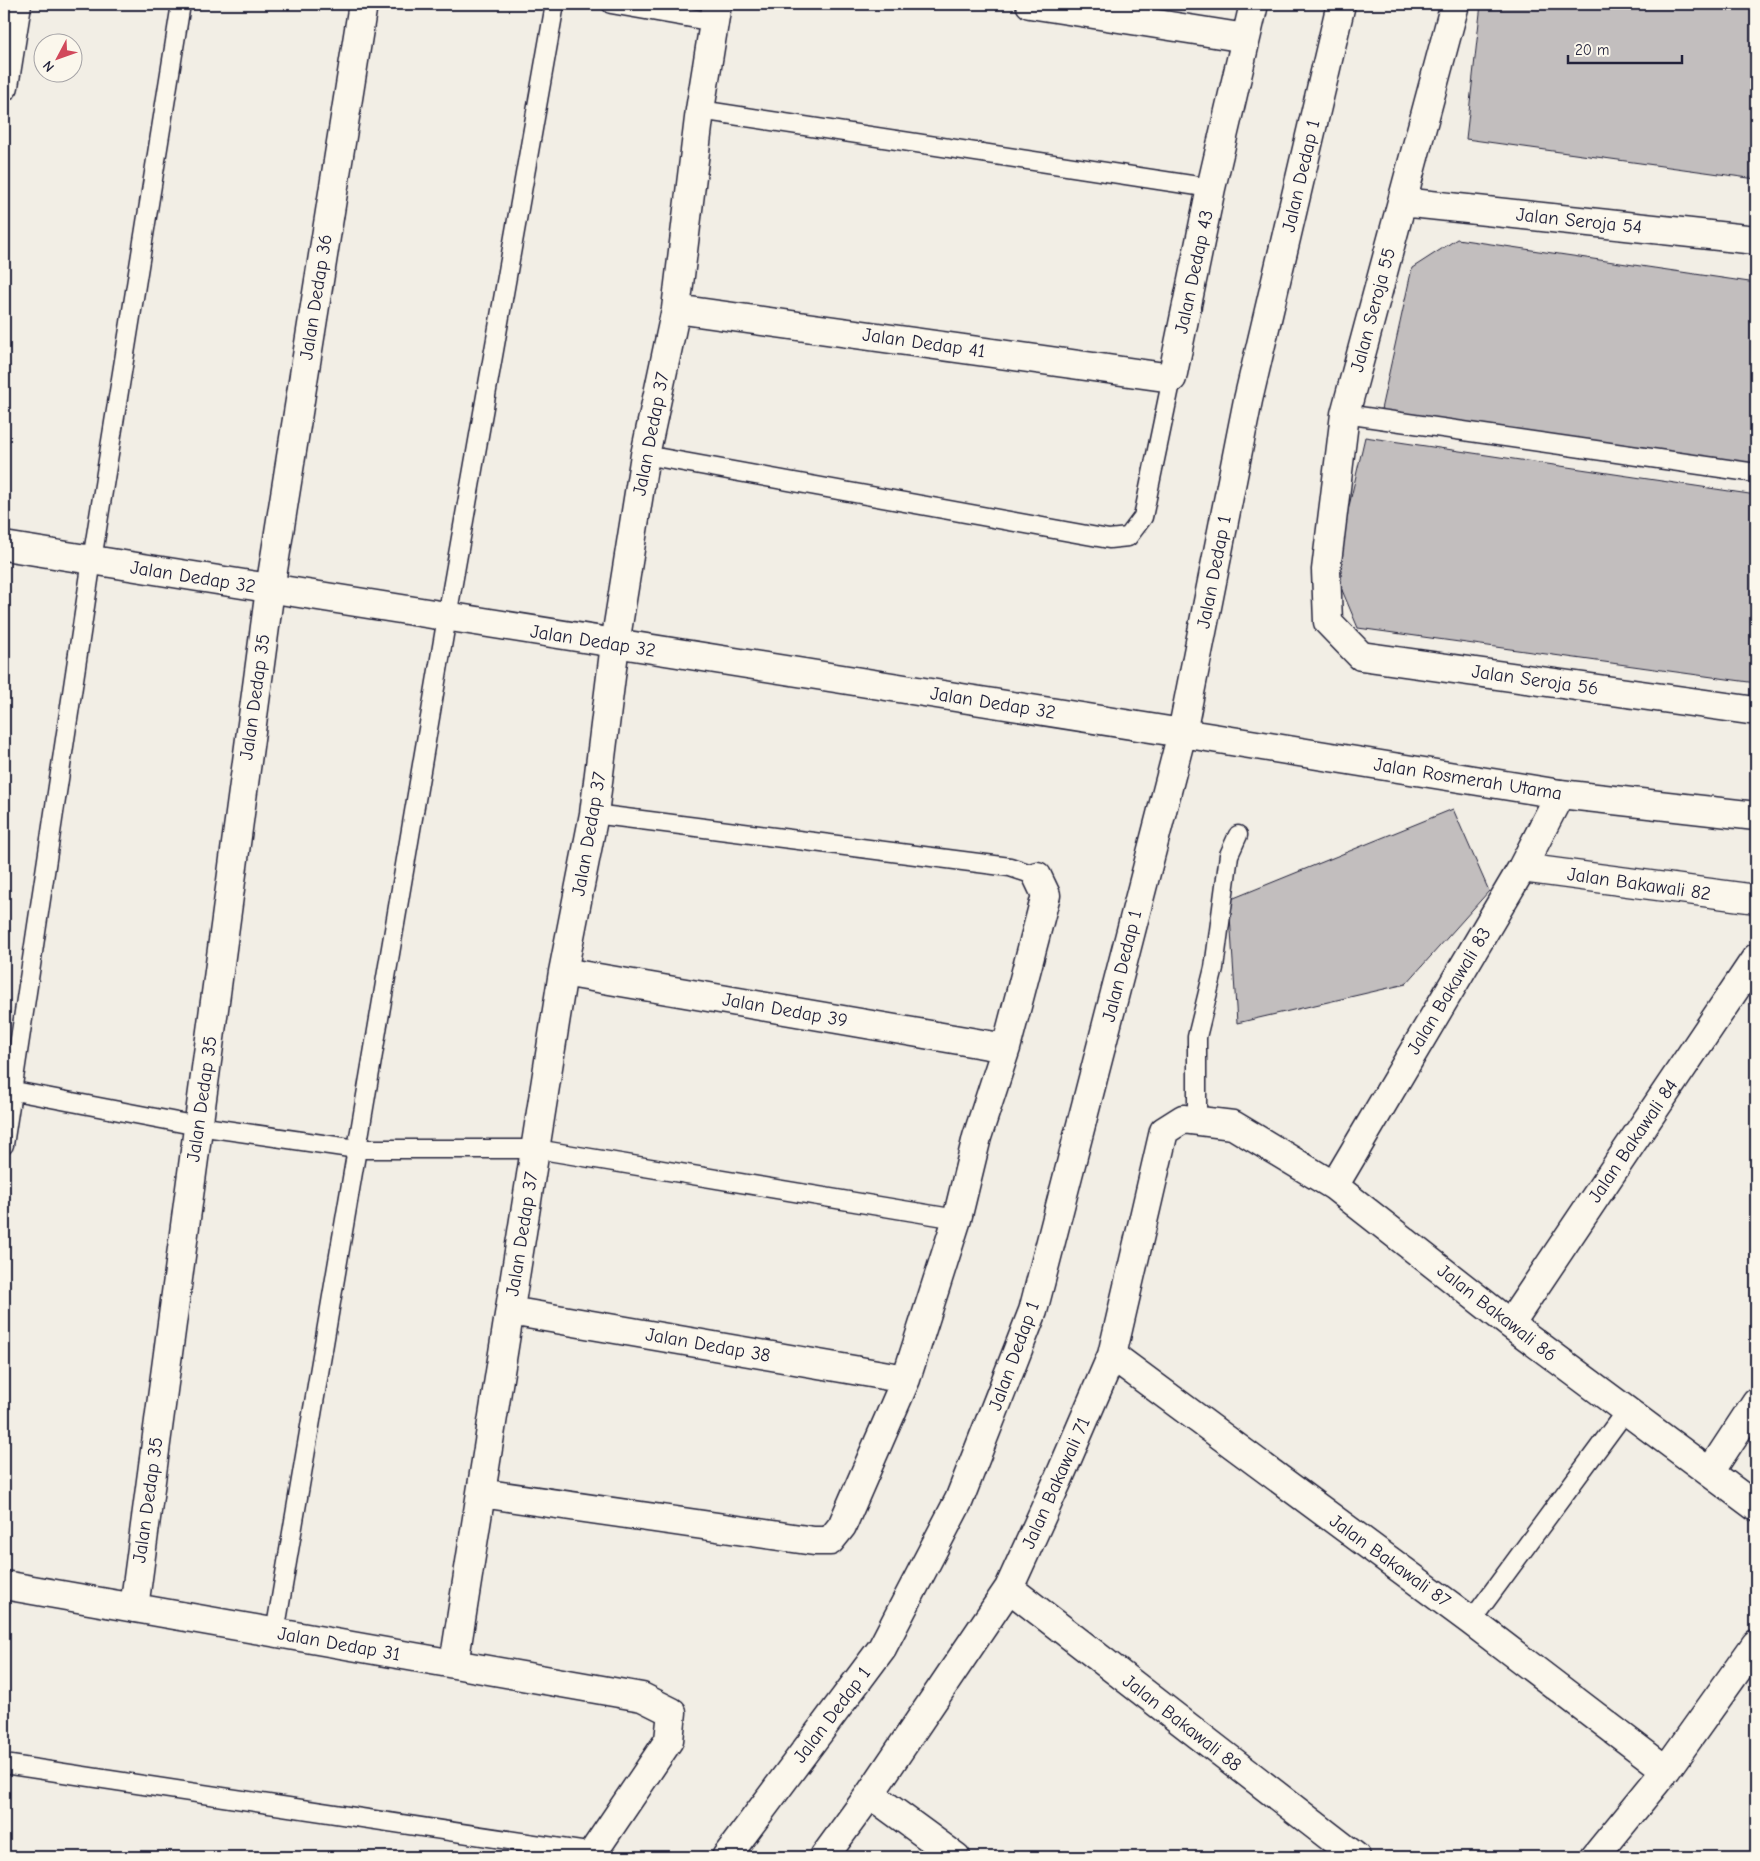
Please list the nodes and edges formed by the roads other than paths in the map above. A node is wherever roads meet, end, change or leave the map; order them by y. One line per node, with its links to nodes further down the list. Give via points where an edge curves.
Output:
1 (17, 4): 12 (street)
2 (181, 4): 23 (lane)
3 (363, 4): 24 (street, Jalan Dedap 36)
4 (555, 4): 25 (lane)
5 (611, 4): 10 (lane)
6 (1030, 4): 11 (street)
7 (1254, 4): 11 (street, Jalan Dedap 43)
8 (1341, 4): 29 (street, Jalan Dedap 1, via 1248,400)
9 (1455, 4): 15 (street, Jalan Seroja 55)
10 (715, 13): 13 (street, Jalan Dedap 37)
11 (1246, 38): 14 (street, Jalan Dedap 43)
12 (4, 86)
13 (700, 110): 14 (lane); 17 (street, Jalan Dedap 37)
14 (1211, 188): 18 (street, Jalan Dedap 43)
15 (1402, 202): 16 (street, Jalan Seroja 54); 19 (street, Jalan Seroja 55)
16 (1756, 240)
17 (676, 309): 18 (street, Jalan Dedap 41); 20 (street, Jalan Dedap 37)
18 (1172, 378): 20 (lane, Jalan Dedap 43, via 1143,517 1128,537 1109,539)
19 (1345, 414): 21 (lane); 26 (street, Jalan Seroja 55, via 1326,570)
20 (645, 455): 27 (street, Jalan Dedap 37)
21 (1756, 473)
22 (4, 546): 23 (street, Jalan Dedap 32)
23 (92, 560): 24 (street, Jalan Dedap 32); 40 (lane)
24 (270, 589): 25 (street, Jalan Dedap 32); 43 (street, Jalan Dedap 35)
25 (447, 617): 27 (street, Jalan Dedap 32); 45 (lane)
26 (1328, 622): 28 (street, Jalan Seroja 56, via 1361,656)
27 (615, 644): 29 (street, Jalan Dedap 32); 31 (street, Jalan Dedap 37)
28 (1756, 712)
29 (1182, 732): 30 (street, Jalan Rosmerah Utama); 69 (street, Jalan Dedap 1, via 1033,1311 959,1500 882,1648)
30 (1560, 794): 32 (street, Jalan Rosmerah Utama); 34 (street, Jalan Bakawali 83)
31 (594, 814): 35 (lane, via 1010,867); 38 (street, Jalan Dedap 37)
32 (1756, 816)
33 (1238, 835): 41 (lane, via 1229,855 1214,968 1196,1037)
34 (1522, 868): 36 (street, Jalan Bakawali 82); 47 (street, Jalan Bakawali 83)
35 (1037, 876): 39 (street, via 1046,895)
36 (1756, 899)
37 (1756, 958): 50 (street, Jalan Bakawali 84)
38 (564, 972): 39 (street, Jalan Dedap 39); 46 (street, Jalan Dedap 37)
39 (1006, 1048): 48 (street, via 977,1137)
40 (8, 1089): 43 (lane); 44 (lane)
41 (1197, 1120): 42 (street, Jalan Bakawali 71); 51 (street, Jalan Bakawali 71, via 1183,1119 1164,1131)
42 (1233, 1125): 47 (street, Jalan Bakawali 86)
43 (198, 1126): 45 (lane); 60 (street, Jalan Dedap 35)
44 (4, 1145)
45 (357, 1149): 46 (lane); 62 (lane)
46 (536, 1149): 48 (lane); 49 (street, Jalan Dedap 37)
47 (1334, 1186): 50 (street, Jalan Bakawali 86)
48 (957, 1219): 52 (street)
49 (510, 1311): 52 (street, Jalan Dedap 38); 56 (street, Jalan Dedap 37)
50 (1510, 1324): 54 (street, Jalan Bakawali 86)
51 (1112, 1355): 59 (street, Jalan Bakawali 71, via 1060,1478); 61 (street, Jalan Bakawali 87)
52 (906, 1379): 56 (street, via 842,1526 830,1541 804,1540)
53 (1756, 1402): 55 (street)
54 (1625, 1412): 55 (street, Jalan Bakawali 86); 61 (lane)
55 (1710, 1472): 57 (street, Jalan Bakawali 86)
56 (481, 1492): 64 (street, Jalan Dedap 37)
57 (1756, 1507)
58 (4, 1586): 60 (street, Jalan Dedap 31)
59 (1008, 1588): 67 (street, Jalan Bakawali 71); 72 (street, Jalan Bakawali 88)
60 (134, 1608): 62 (street, Jalan Dedap 31)
61 (1471, 1620): 66 (street, Jalan Bakawali 87)
62 (275, 1633): 64 (street, Jalan Dedap 31)
63 (1756, 1644): 66 (street)
64 (454, 1664): 68 (street, Jalan Dedap 31, via 642,1696 672,1712 669,1740)
65 (4, 1764): 68 (lane)
66 (1666, 1770): 73 (street)
67 (870, 1794): 70 (street, Jalan Bakawali 71); 71 (street)
68 (592, 1855)
69 (726, 1857)
70 (824, 1857)
71 (956, 1857)
72 (1356, 1857)
73 (1595, 1857)

